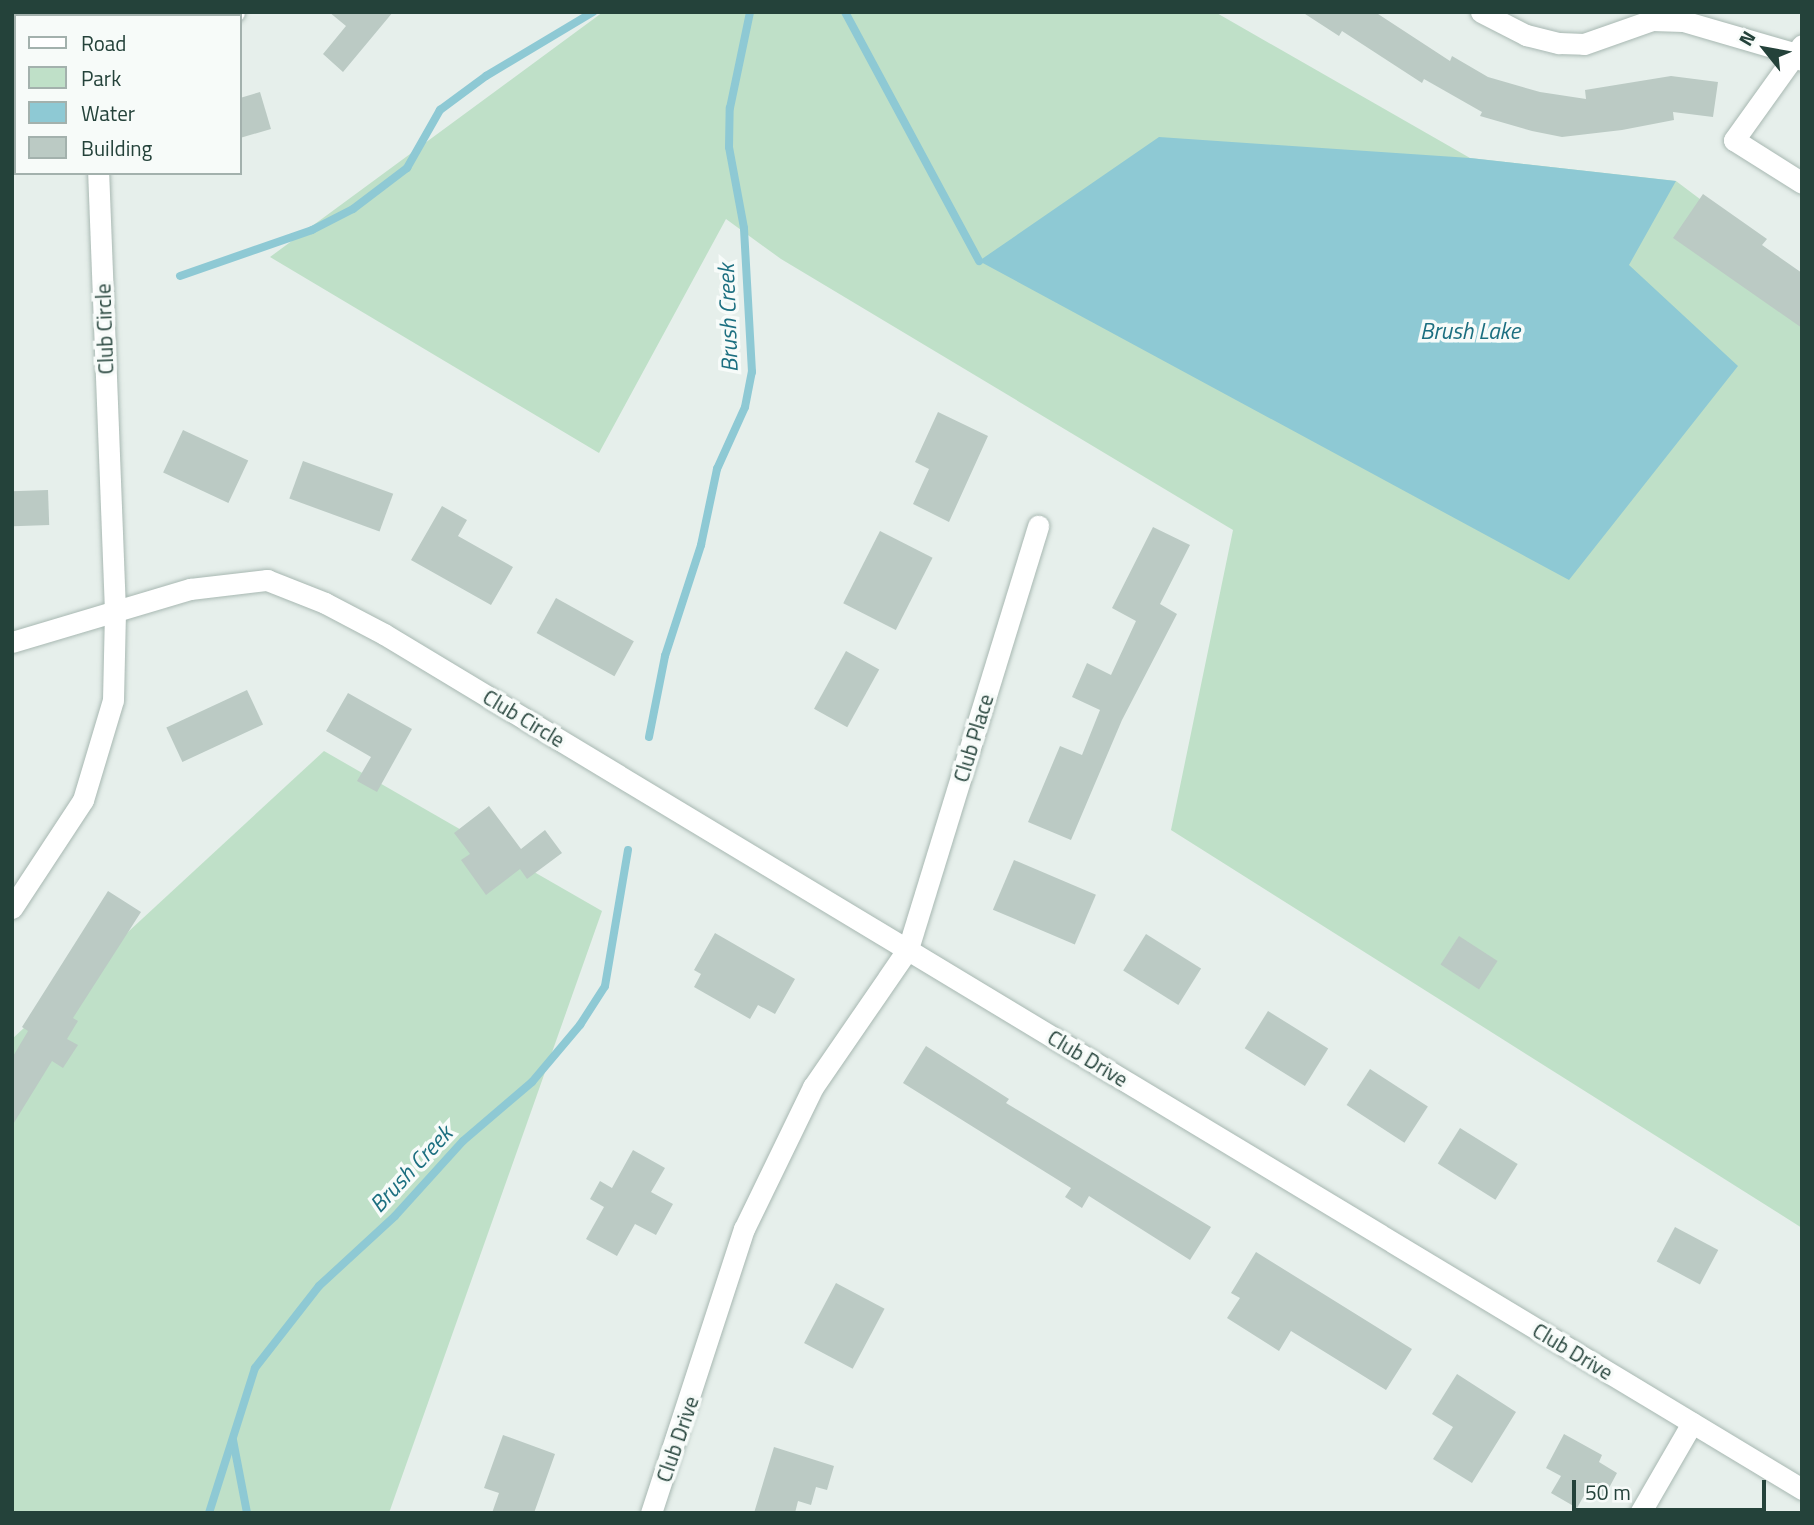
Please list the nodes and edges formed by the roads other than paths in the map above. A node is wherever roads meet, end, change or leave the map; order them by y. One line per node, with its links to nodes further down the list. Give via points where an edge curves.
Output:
1 (1481, 12): 2 (street, via 1526,35 1559,43 1584,44 1652,20 1683,21)
2 (1799, 53): 4 (street, via 1734,140)
3 (98, 175): 6 (street, Club Circle)
4 (1802, 183)
5 (1038, 526): 9 (street, Club Place)
6 (115, 611): 7 (street, Club Circle); 8 (street, Club Circle, via 113,699 83,800); 9 (street, Club Circle, via 190,589 267,580 325,603 396,640)
7 (12, 642)
8 (12, 908)
9 (908, 949): 10 (street, Club Drive); 12 (street, Club Drive, via 813,1087 744,1229)
10 (1692, 1423): 11 (street, Club Drive); 13 (street)
11 (1802, 1489)
12 (651, 1513)
13 (1640, 1513)

